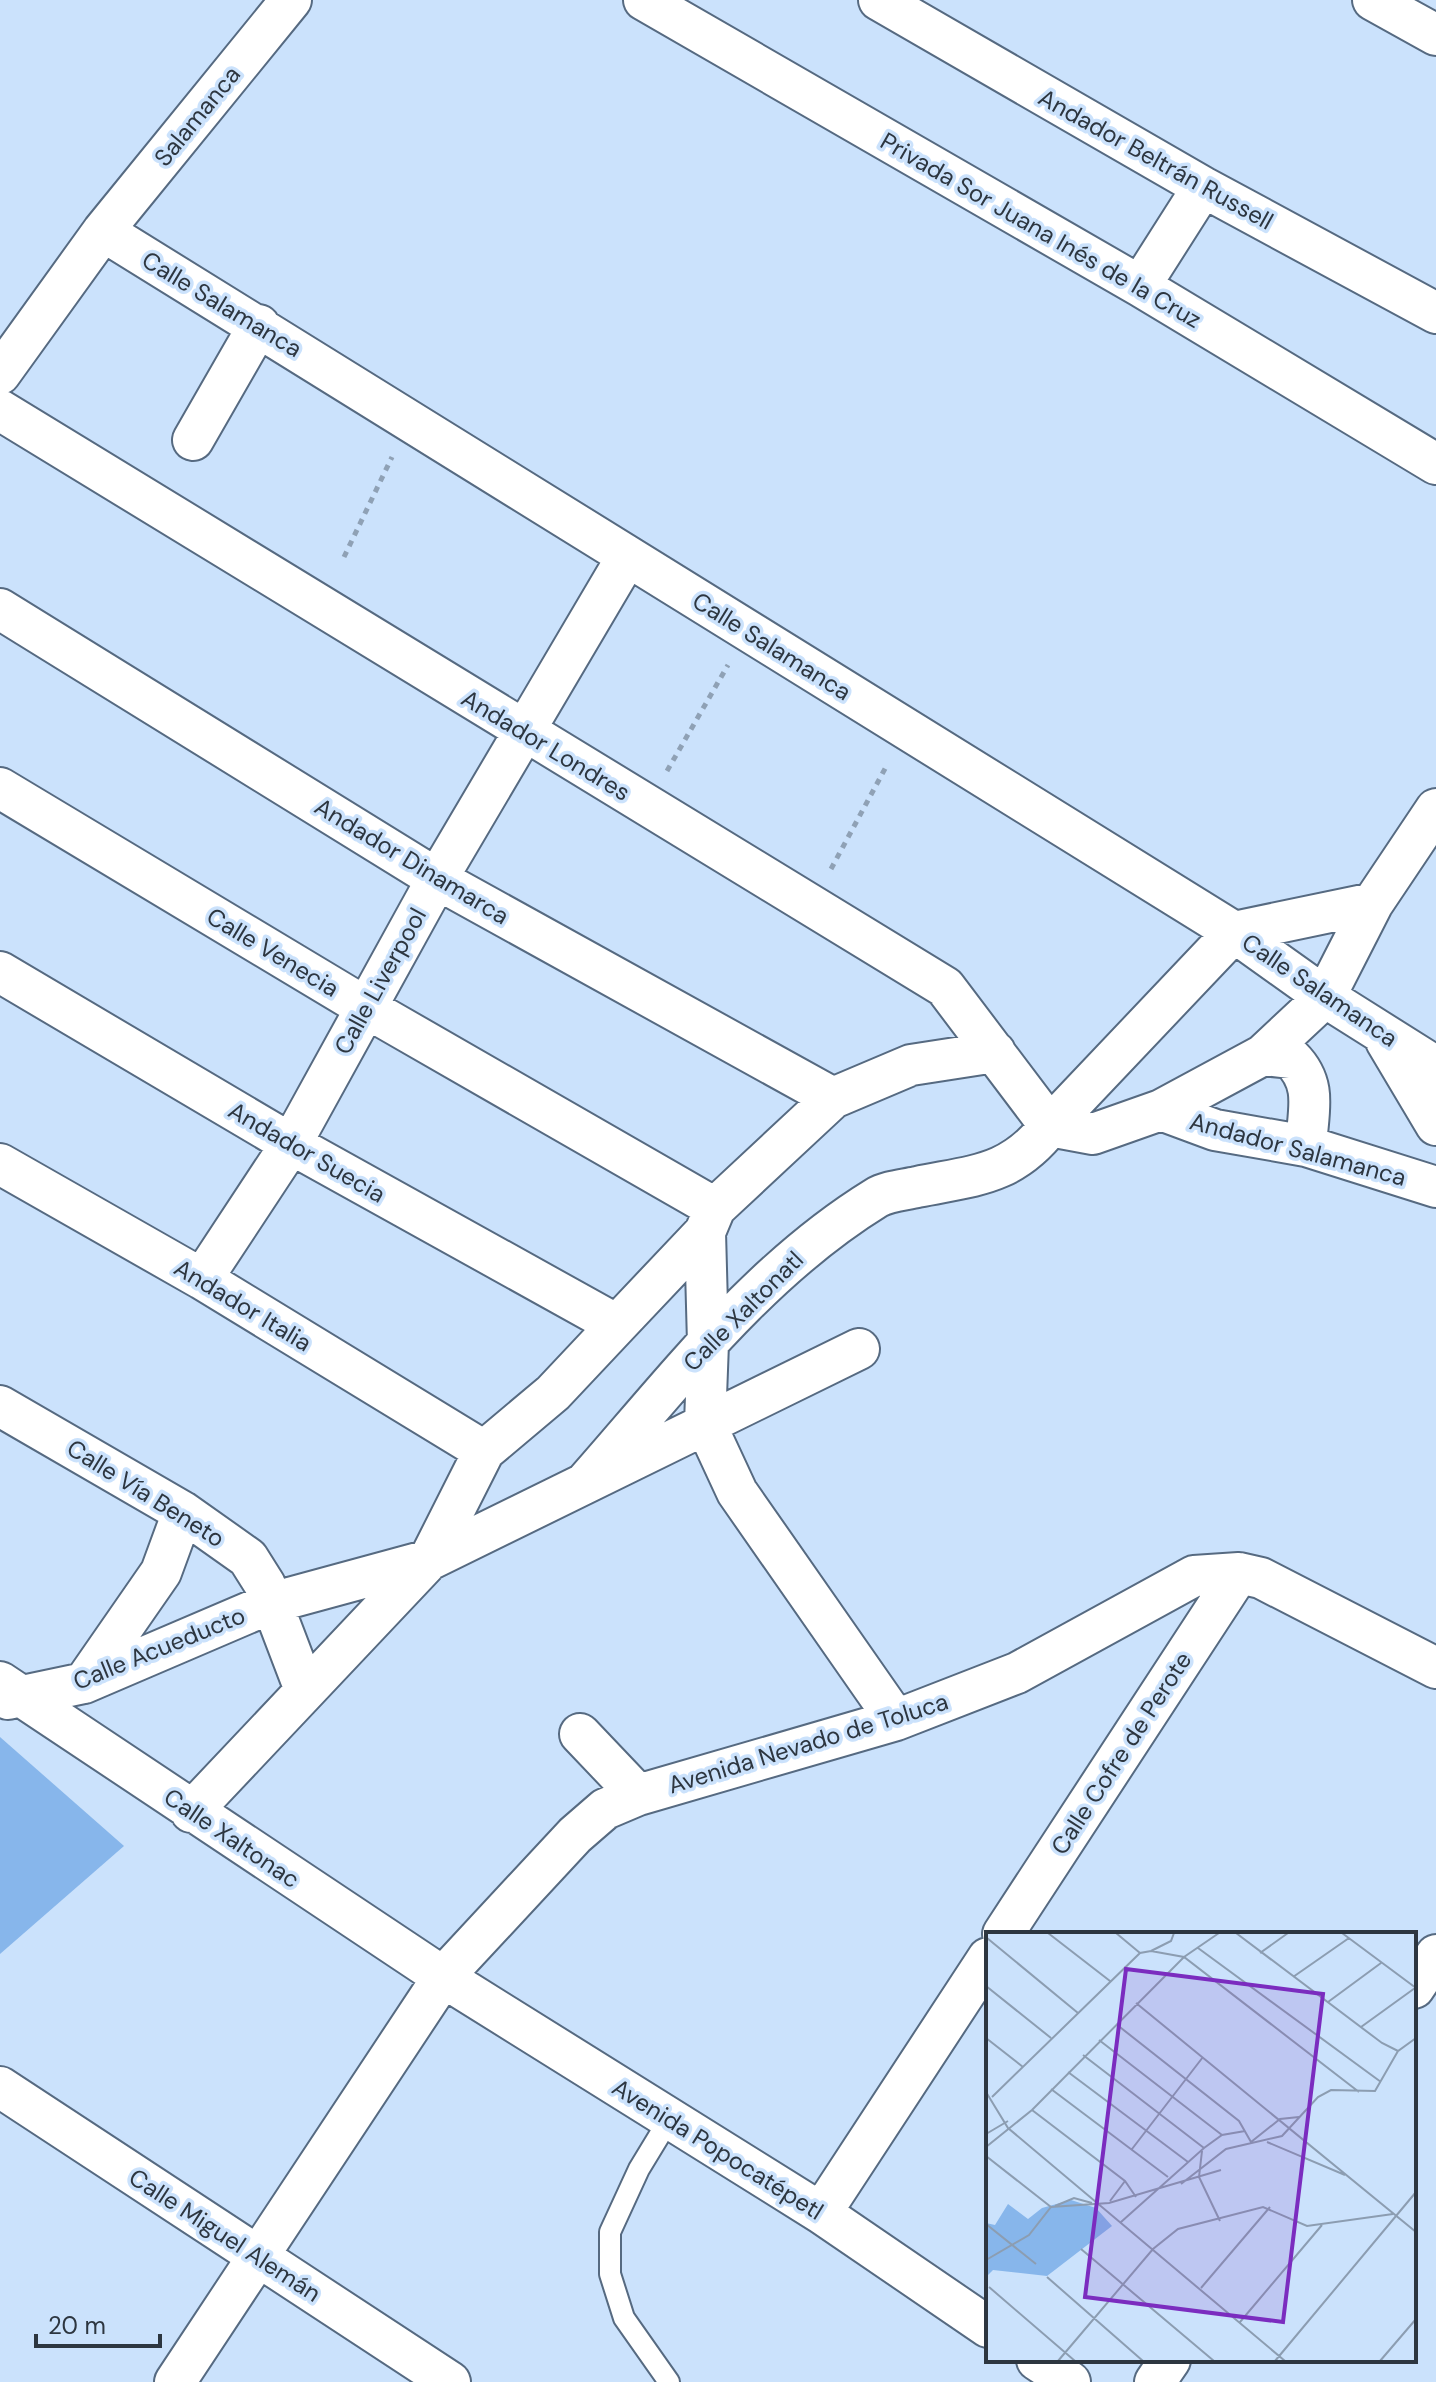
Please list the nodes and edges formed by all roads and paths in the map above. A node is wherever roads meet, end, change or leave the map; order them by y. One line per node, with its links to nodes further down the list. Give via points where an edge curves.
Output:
1 (291, 0): 7 (street, Salamanca)
2 (644, 0): 8 (street, Privada Sor Juana Inés de la Cruz)
3 (879, 0): 6 (street, Andador Beltrán Russell)
4 (1373, 0): 5 (street)
5 (1436, 35)
6 (1203, 187): 8 (street); 9 (street, Andador Beltrán Russell)
7 (103, 231): 10 (street, Calle Salamanca); 11 (street, Salamanca)
8 (1140, 286): 15 (street, Privada Sor Juana Inés de la Cruz)
9 (1436, 313)
10 (259, 325): 13 (street, Calle Salamanca); 14 (street)
11 (0, 374)
12 (0, 410): 21 (street, Andador Londres)
13 (410, 420): 16 (path); 17 (street, Calle Salamanca)
14 (193, 440)
15 (1436, 464)
16 (344, 557)
17 (627, 557): 19 (street, Calle Salamanca); 21 (street, Calle Liverpool)
18 (0, 609): 25 (street, Andador Dinamarca)
19 (748, 631): 20 (street, Calle Salamanca); 23 (path)
20 (906, 729): 27 (path); 28 (street, Calle Salamanca)
21 (524, 732): 23 (street, Andador Londres); 25 (street, Calle Liverpool)
22 (0, 788): 31 (street, Calle Venecia)
23 (647, 806): 27 (street, Andador Londres)
24 (1436, 809): 26 (street)
25 (437, 879): 31 (street, Calle Liverpool); 36 (street, Andador Dinamarca)
26 (1373, 903): 28 (street); 30 (street)
27 (812, 906): 33 (street, Andador Londres, via 945,987)
28 (1234, 932): 30 (street, Calle Salamanca); 39 (street, Calle Xaltonatl)
29 (0, 972): 40 (street, Andador Suecia)
30 (1325, 997): 32 (street, Calle Salamanca); 34 (street)
31 (365, 1007): 40 (street, Calle Liverpool); 44 (street, Calle Venecia)
32 (1382, 1034): 35 (street, Calle Salamanca); 38 (street)
33 (995, 1052): 36 (street, Calle Xaltonatl, via 911,1065); 39 (street, Andador Londres)
34 (1263, 1055): 37 (street); 41 (street, via 1291,1058 1306,1072)
35 (1436, 1067)
36 (833, 1098): 44 (street, Calle Xaltonatl)
37 (1161, 1110): 39 (street, via 1093,1134); 41 (street, Andador Salamanca, via 1215,1130)
38 (1436, 1125)
39 (1050, 1126): 47 (street, Calle Xaltonatl, via 1031,1151 997,1170 879,1195 782,1265)
40 (291, 1144): 45 (street, Calle Liverpool); 46 (street, Andador Suecia)
41 (1306, 1146): 43 (street, Andador Salamanca)
42 (0, 1164): 45 (street, Andador Italia)
43 (1436, 1187)
44 (710, 1220): 46 (street, Calle Xaltonatl); 47 (street)
45 (202, 1279): 51 (street, Andador Italia)
46 (617, 1325): 51 (street, Calle Xaltonatl, via 553,1393)
47 (708, 1343): 50 (street); 52 (street, Calle Xaltonatl)
48 (859, 1349): 50 (street, Calle Xaltonatl)
49 (0, 1406): 53 (street, Calle Vía Beneto)
50 (705, 1423): 52 (street, Calle Xaltonatl); 61 (street, via 737,1492)
51 (484, 1451): 54 (street, Calle Xaltonatl)
52 (585, 1483): 54 (street, Calle Xaltonatl)
53 (183, 1512): 56 (street, Calle Vía Beneto, via 248,1558); 58 (street, via 161,1572)
54 (429, 1560): 56 (street, Calle Xaltonatl); 59 (street, Calle Xaltonatl)
55 (1239, 1573): 57 (street, Avenida Nevado de Toluca, via 1261,1578); 61 (street, Avenida Nevado de Toluca, via 1194,1576 1017,1673); 65 (street, Calle Cofre de Perote)
56 (271, 1603): 58 (street, Calle Acueducto); 59 (street, Calle Vía Beneto)
57 (1436, 1668)
58 (84, 1683): 60 (street, Calle Acueducto)
59 (305, 1690): 64 (street, Calle Xaltonatl)
60 (8, 1693): 64 (street, Calle Xaltonac)
61 (896, 1720): 63 (street, Avenida Nevado de Toluca)
62 (580, 1734): 63 (street)
63 (638, 1795): 68 (street, Avenida Nevado de Toluca, via 605,1809 575,1835)
64 (191, 1812): 68 (street, Calle Xaltonac)
65 (1004, 1932)
66 (1436, 1955): 69 (street)
67 (986, 1961): 72 (street)
68 (443, 1977): 71 (street, Avenida Popocatépetl); 73 (street, Avenida Nevado de Toluca)
69 (1416, 1985)
70 (0, 2087): 73 (street, Calle Miguel Alemán)
71 (670, 2118): 72 (street, Avenida Popocatépetl); 79 (lane, via 610,2232 610,2274 624,2318)
72 (821, 2213): 74 (street, Avenida Popocatépetl)
73 (259, 2258): 77 (street, Avenida Nevado de Toluca); 78 (street, Calle Miguel Alemán)
74 (986, 2326)
75 (1040, 2362): 80 (street)
76 (1169, 2362): 81 (street)
77 (175, 2382)
78 (450, 2382)
79 (669, 2382)
80 (1070, 2382)
81 (1155, 2382)

